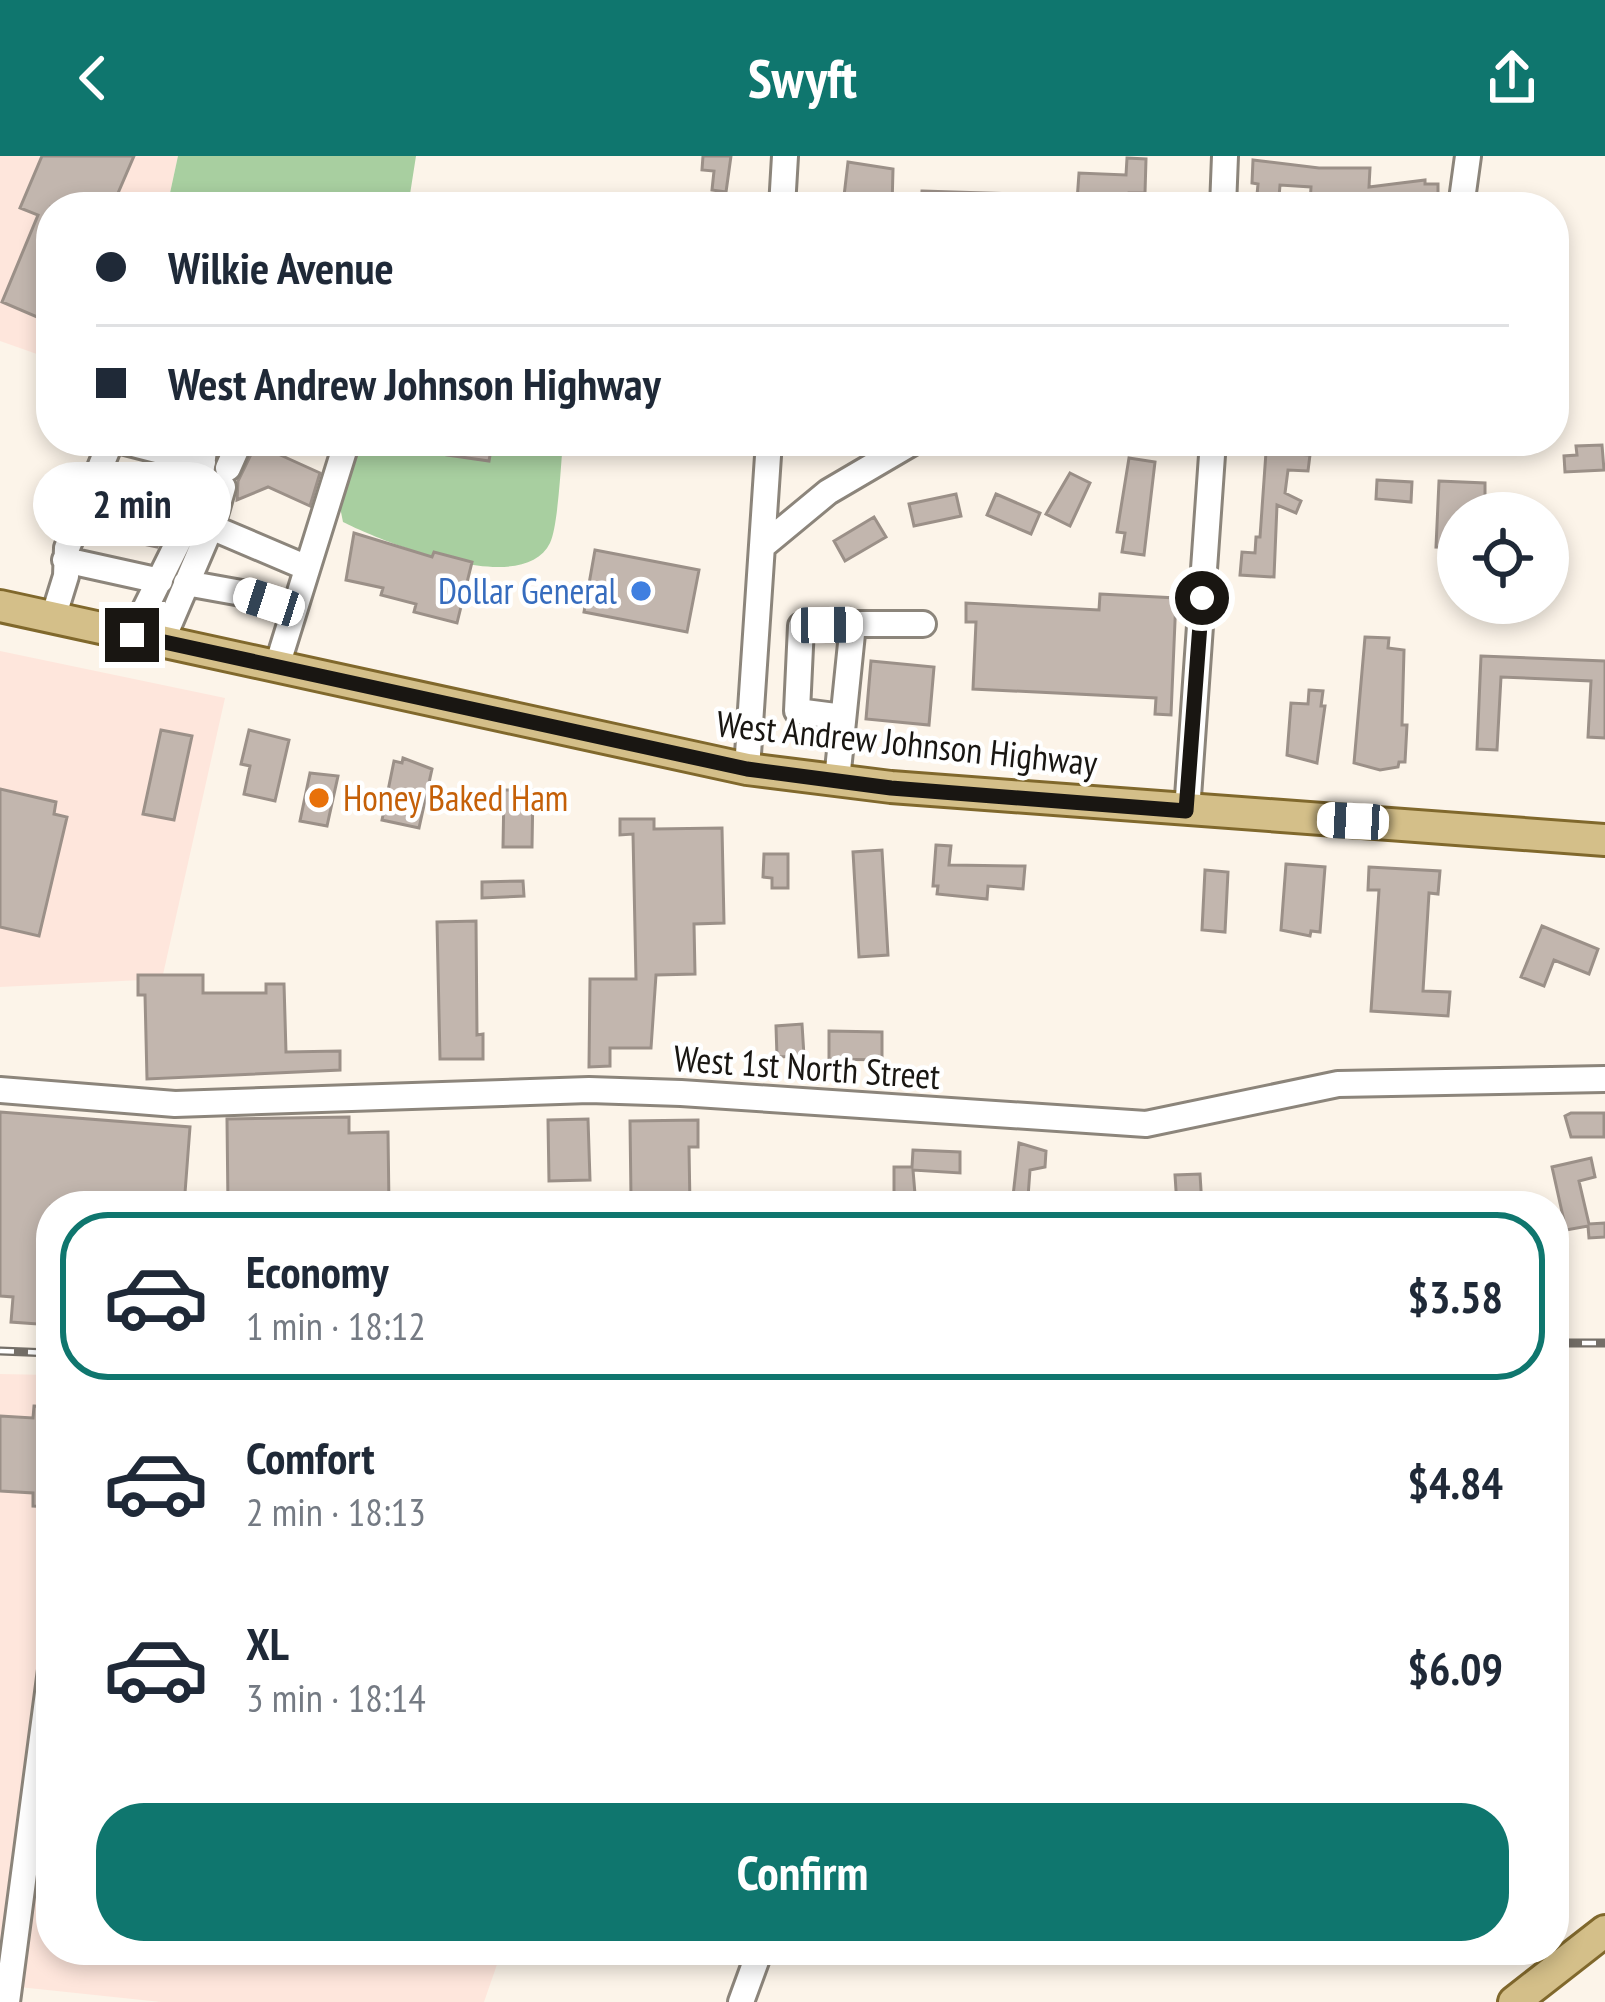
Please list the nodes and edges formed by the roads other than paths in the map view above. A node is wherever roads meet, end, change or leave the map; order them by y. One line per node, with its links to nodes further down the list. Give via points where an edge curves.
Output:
1 (784, 156): 4 (street)
2 (1225, 156): 5 (street)
3 (1468, 156): 6 (street)
4 (783, 192)
5 (1223, 192)
6 (1463, 192)
7 (105, 456): 16 (street)
8 (180, 456): 13 (street)
9 (342, 456): 17 (street)
10 (768, 456): 15 (street)
11 (889, 456): 15 (street, via 828,492)
12 (1212, 456): 29 (street)
13 (215, 465): 14 (street); 18 (street)
14 (211, 526): 17 (street); 18 (street)
15 (764, 545): 27 (street)
16 (65, 560): 18 (street); 21 (street)
17 (305, 568): 20 (street)
18 (173, 582): 20 (street, via 247,594); 24 (street)
19 (0, 606): 21 (main road, West Andrew Johnson Highway)
20 (292, 613): 25 (street)
21 (53, 617): 24 (main road, West Andrew Johnson Highway)
22 (853, 624): 23 (street); 26 (street); 26 (street, via 801,626 796,711)
23 (923, 624)
24 (147, 638): 25 (main road, West Andrew Johnson Highway)
25 (278, 666): 27 (main road, West Andrew Johnson Highway)
26 (843, 717): 28 (street)
27 (747, 769): 28 (main road, West Andrew Johnson Highway)
28 (836, 781): 29 (main road, West Andrew Johnson Highway)
29 (1186, 811): 30 (main road, West Andrew Johnson Highway)
30 (1605, 840)
31 (1605, 1079): 32 (street, West 1st North Street, via 1338,1084 1146,1124 589,1090 175,1104)
32 (0, 1090)
33 (36, 1783): 38 (street)
34 (1605, 1931): 35 (main road)
35 (1569, 1959)
36 (755, 1965): 39 (street)
37 (1561, 1965): 40 (main road)
38 (7, 2002)
39 (741, 2002)
40 (1514, 2002)

